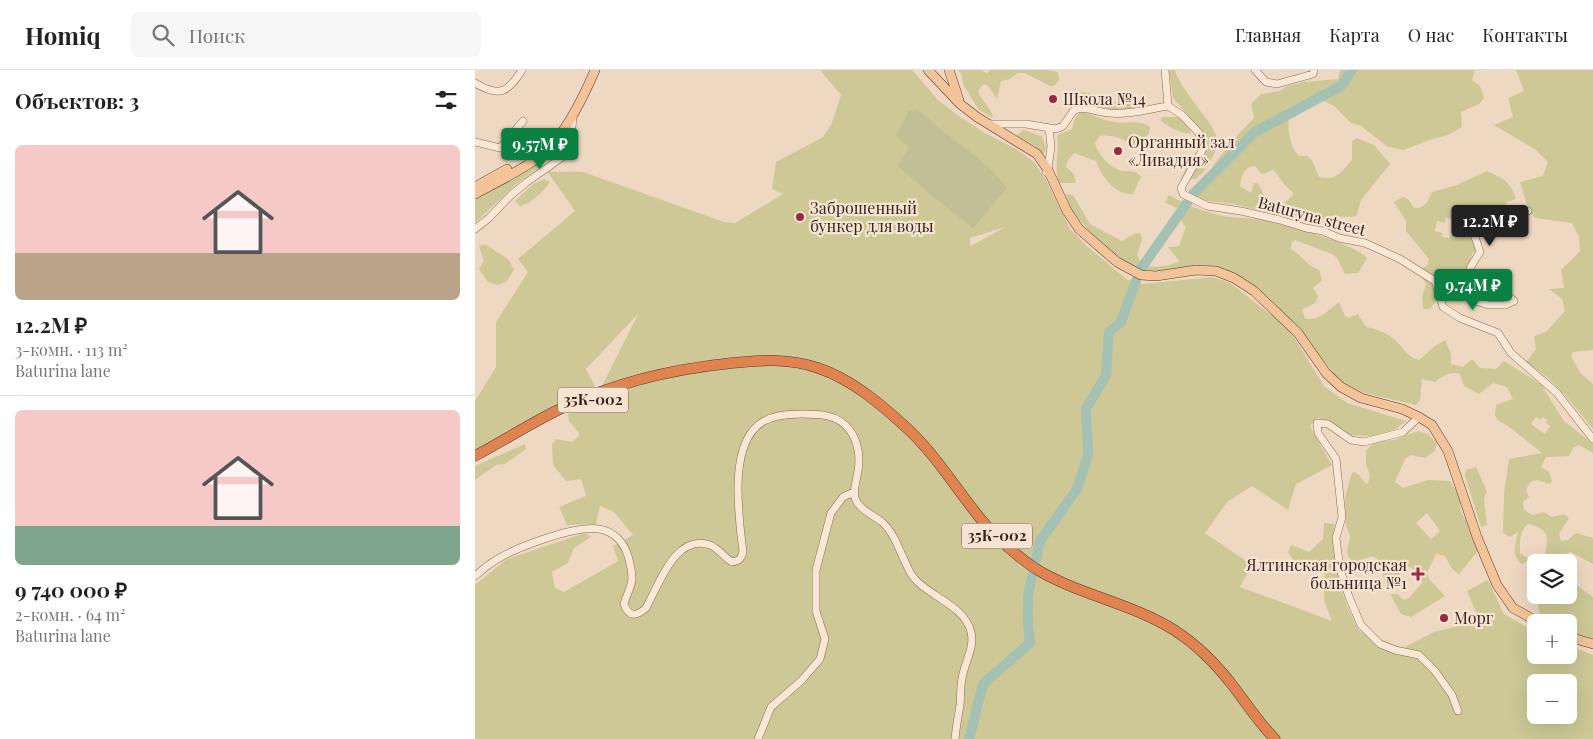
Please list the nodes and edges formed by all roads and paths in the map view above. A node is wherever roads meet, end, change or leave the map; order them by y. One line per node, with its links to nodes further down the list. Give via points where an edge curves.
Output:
1 (522, 70): 9 (street, via 511,87 503,91 486,90)
2 (590, 70): 12 (main road)
3 (595, 70): 12 (main road)
4 (947, 70): 8 (main road, via 941,76); 11 (main road)
5 (1165, 70): 10 (street)
6 (1255, 70): 7 (street, via 1266,82 1277,84 1313,74)
7 (1314, 70)
8 (931, 75): 11 (main road)
9 (475, 84)
10 (1168, 106): 16 (street, via 1125,113 1082,108 1074,110 1063,126); 23 (street, Baturyna street, via 1182,115 1199,134 1203,149 1181,188 1183,194 1207,206 1323,230 1339,238 1365,243 1400,259)
11 (964, 108): 14 (main road); 15 (main road)
12 (573, 110): 19 (main road, via 548,142); 20 (main road, via 552,145 543,153); 22 (street, via 571,137 564,156 511,195)
13 (523, 121): 17 (street, via 500,148)
14 (977, 122): 15 (main road); 18 (main road, via 1022,150)
15 (989, 124): 16 (street); 18 (main road, via 1030,149 1042,160)
16 (1049, 128): 18 (street, via 1051,146)
17 (475, 142)
18 (1046, 172): 25 (main road, via 1079,229 1117,262 1141,274 1157,276 1196,270 1217,271 1234,278 1259,295 1298,333 1341,387 1361,398 1402,409)
19 (475, 187)
20 (475, 194)
21 (1528, 211): 23 (street, Baturyna street, via 1511,217 1493,212 1478,219 1472,228 1481,252 1470,268 1472,276 1503,291 1514,301 1505,305 1488,305)
22 (475, 229)
23 (1435, 281): 26 (street, via 1443,308 1498,332 1511,353 1557,392)
24 (561, 412): 27 (highway, 35К-002); 28 (highway, 35К-002); 37 (highway, 35К-002, via 627,388 757,365 799,368 825,377 871,406 905,435 987,535 1019,564 1047,580 1167,631 1197,654); 38 (highway, 35К-002, via 625,383 707,366 779,360 825,370 870,398 910,431 992,532 1024,560 1070,585 1153,618 1187,639 1232,685)
25 (1418, 418): 31 (main road, via 1432,425 1448,451 1497,585 1513,608); 34 (street, via 1403,432 1363,442 1351,440 1328,424 1317,423 1319,434 1336,459 1342,517 1336,538 1340,568 1361,625 1380,644 1419,655 1435,670 1452,694)
26 (1593, 439)
27 (475, 456)
28 (475, 462)
29 (854, 492): 30 (street, via 859,457 853,437 844,424 819,414 775,417 755,427 741,454 737,486 741,558 732,562 711,545 690,544 675,556 646,608 639,614 629,612 624,604 632,578 623,544 600,529 589,528 546,538 497,560); 35 (street, via 843,497 831,513 817,570 816,611 825,639 819,659 801,681 771,707); 36 (street, via 858,504 887,527 915,579 957,611 970,627 972,643 962,679)
30 (475, 576)
31 (1527, 616)
32 (1577, 639): 33 (main road)
33 (1593, 644)
34 (1458, 711)
35 (758, 739)
36 (955, 739)
37 (1268, 739)
38 (1275, 739)

